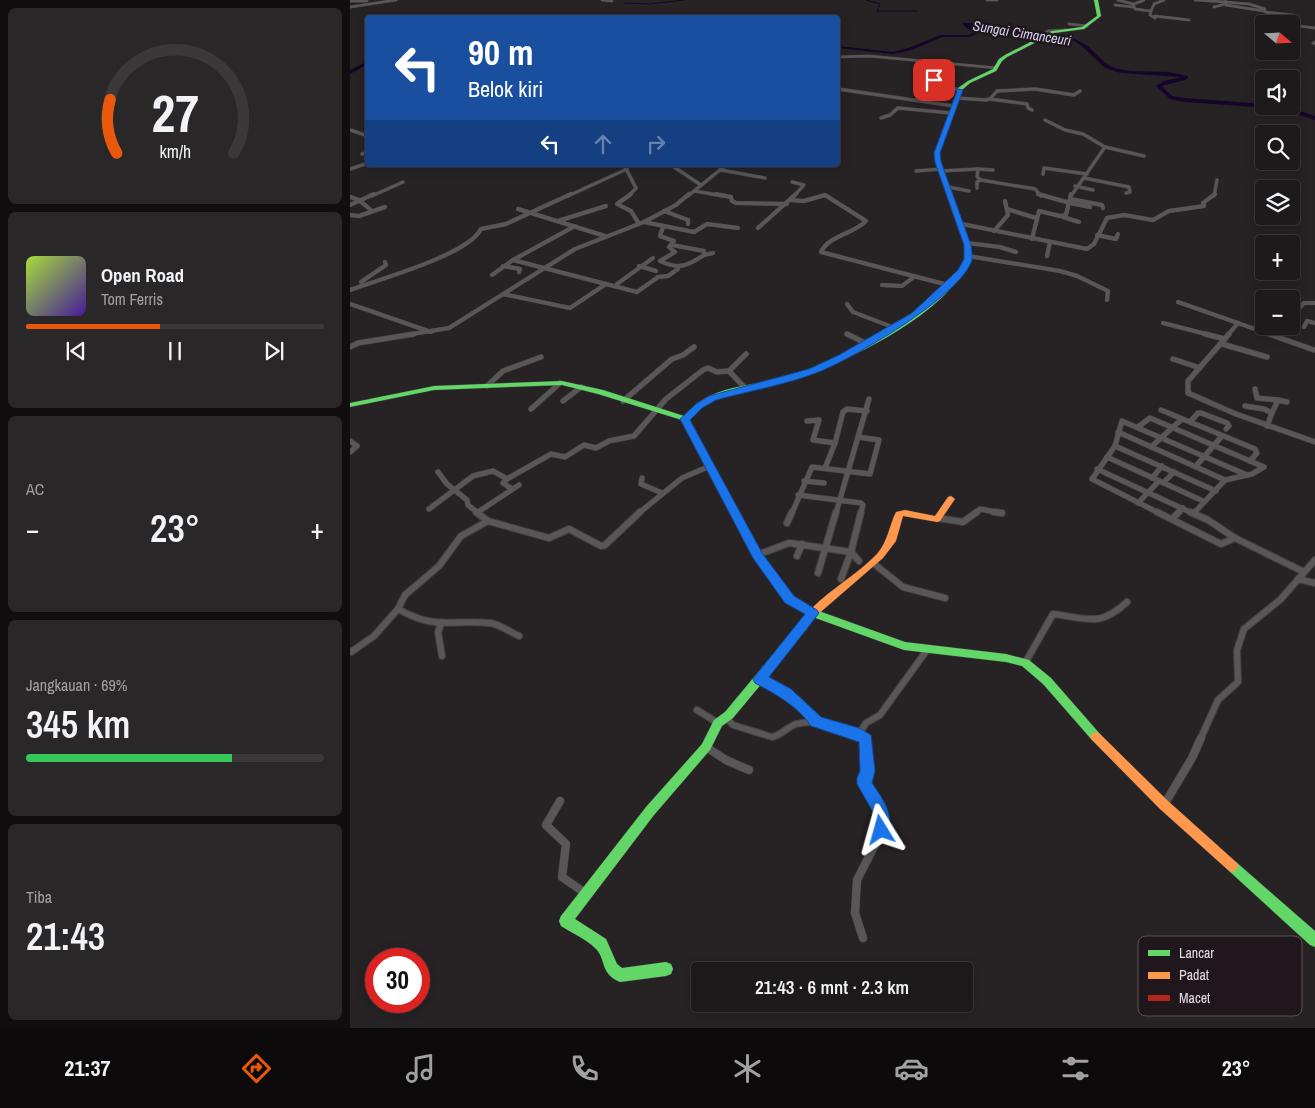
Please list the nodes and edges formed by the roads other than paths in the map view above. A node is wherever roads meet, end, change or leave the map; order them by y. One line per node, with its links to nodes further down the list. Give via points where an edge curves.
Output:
1 (374, 0): 12 (street)
2 (396, 0): 13 (street)
3 (602, 0): 14 (street)
4 (987, 0): 5 (street)
5 (997, 0)
6 (1096, 0): 33 (main road, via 1099,16 1086,26 1054,31 1002,59)
7 (1118, 0): 15 (street)
8 (1144, 0): 16 (street)
9 (1164, 0): 22 (street, via 1154,4)
10 (1195, 0): 17 (street)
11 (354, 1): 12 (street); 18 (street)
12 (362, 1): 18 (street)
13 (384, 1): 18 (street)
14 (612, 1)
15 (1128, 2): 16 (street); 19 (street)
16 (1141, 2): 19 (street)
17 (1226, 2): 21 (street); 23 (street); 23 (street, via 1256,4)
18 (350, 4)
19 (1133, 5): 20 (street); 22 (street)
20 (1115, 6)
21 (1214, 7)
22 (1151, 11): 27 (street, via 1150,15 1155,17)
23 (1265, 11): 24 (street); 25 (street)
24 (1285, 14): 26 (street)
25 (1272, 15)
26 (1293, 15)
27 (1174, 18): 28 (street); 29 (street)
28 (1189, 20)
29 (1182, 22)
30 (1300, 25): 31 (street)
31 (1315, 28)
32 (840, 57): 33 (street)
33 (996, 69): 38 (main road, via 969,82)
34 (919, 76): 38 (street, via 937,81 939,87)
35 (840, 89): 38 (street)
36 (1080, 91): 37 (street, via 1073,95 1033,89 998,91)
37 (990, 99): 38 (street); 39 (street, via 1020,101)
38 (956, 102): 40 (street, via 899,108 890,116); 55 (main road, via 937,153)
39 (1032, 110)
40 (881, 118)
41 (1045, 120): 44 (street, via 1082,134)
42 (350, 130): 43 (street)
43 (365, 135)
44 (1106, 148): 47 (street); 59 (street)
45 (365, 153): 46 (street)
46 (362, 154)
47 (1144, 156)
48 (365, 164): 51 (street)
49 (674, 167): 66 (street)
50 (724, 167): 54 (street)
51 (350, 168)
52 (627, 169): 89 (street); 96 (street, via 636,190 617,204 631,212)
53 (978, 169): 55 (street); 56 (street); 61 (street, via 977,177)
54 (721, 170): 65 (street, via 766,178); 66 (street)
55 (942, 170): 57 (street); 68 (main road)
56 (993, 170)
57 (916, 171)
58 (1043, 174): 59 (street, via 1044,168)
59 (1087, 174): 60 (street)
60 (1084, 178): 67 (street); 73 (street, via 1128,187 1130,189)
61 (982, 180): 69 (street, via 977,182); 78 (street, via 1035,189 1038,196)
62 (1217, 180): 105 (street, via 1215,196 1203,203 1204,206 1169,211 1153,220 1112,216 1107,218)
63 (404, 182): 76 (street)
64 (792, 182): 75 (street, via 804,185)
65 (758, 183)
66 (701, 185): 71 (street)
67 (1075, 186): 70 (street); 78 (street)
68 (948, 187): 72 (street); 98 (main road)
69 (977, 188)
70 (1093, 190)
71 (695, 191): 79 (street, via 731,197 736,203); 88 (street)
72 (969, 191)
73 (1126, 193)
74 (350, 197): 76 (street)
75 (790, 200): 79 (street); 128 (street, via 804,201 825,195 866,221 825,245 821,252)
76 (359, 201): 80 (street); 87 (street)
77 (1005, 201): 86 (street)
78 (1070, 202): 83 (street); 85 (street, via 1102,205); 91 (street)
79 (786, 204): 102 (street)
80 (350, 205)
81 (606, 206): 93 (street)
82 (385, 207): 87 (street)
83 (1090, 207)
84 (518, 208): 89 (street)
85 (1103, 208)
86 (1007, 210): 92 (street); 103 (street, via 1008,216)
87 (372, 211): 90 (street)
88 (664, 211): 94 (street); 97 (street, via 688,220)
89 (532, 213): 93 (street); 133 (street, via 504,225 481,229 476,238 450,254)
90 (350, 215)
91 (1063, 217): 92 (street, via 1039,211); 95 (street)
92 (1036, 218): 107 (street)
93 (558, 221): 99 (street)
94 (644, 222): 96 (street); 100 (street)
95 (1079, 222)
96 (639, 224): 106 (street)
97 (688, 224)
98 (962, 224): 103 (street); 109 (main road)
99 (575, 226): 106 (street); 117 (street)
100 (663, 227): 101 (street, via 694,232 707,224); 110 (street, via 660,236 673,240)
101 (738, 228)
102 (758, 228)
103 (994, 231): 107 (street)
104 (1118, 234): 105 (street, via 1116,239)
105 (1097, 235): 108 (street, via 1094,244 1087,249)
106 (605, 236): 122 (street)
107 (1032, 239): 108 (street)
108 (1050, 242): 115 (street)
109 (967, 243): 111 (street, via 1000,246); 114 (main road)
110 (672, 244): 113 (street, via 704,251); 118 (street, via 670,248 675,252)
111 (1016, 252)
112 (713, 253): 113 (street)
113 (704, 255): 124 (street)
114 (968, 256): 132 (main road, via 962,271); 135 (street, via 1077,276 1108,291)
115 (1047, 256)
116 (653, 258): 121 (street)
117 (513, 260): 120 (street); 122 (street)
118 (660, 261): 123 (street); 124 (street)
119 (384, 262): 133 (street, via 386,265)
120 (503, 266): 126 (street, via 520,269); 127 (street)
121 (639, 266): 123 (street); 130 (street)
122 (543, 267): 129 (street); 134 (street)
123 (648, 268): 125 (street)
124 (678, 269): 129 (street, via 670,275 658,277 637,292)
125 (656, 271)
126 (519, 272)
127 (492, 275)
128 (915, 276): 131 (street, via 902,286); 132 (street)
129 (606, 284): 134 (street, via 567,309)
130 (617, 284)
131 (882, 285)
132 (948, 286): 145 (main road)
133 (350, 289)
134 (503, 294): 146 (street, via 449,328)
135 (1107, 300)
136 (1178, 302): 142 (street)
137 (350, 304): 146 (street)
138 (847, 304): 145 (street, via 853,312)
139 (1315, 304): 140 (street, via 1304,303)
140 (1300, 308)
141 (1163, 323): 148 (street)
142 (1238, 323): 148 (street); 152 (street)
143 (1315, 323): 144 (street, via 1307,321)
144 (1304, 327)
145 (895, 328): 149 (main road)
146 (431, 332): 150 (street)
147 (847, 334): 149 (street)
148 (1223, 341): 155 (street); 157 (street)
149 (867, 344): 162 (main road, via 813,371)
150 (350, 347)
151 (694, 347): 166 (street, via 672,359)
152 (1314, 350)
153 (746, 354): 158 (street)
154 (541, 357): 160 (street, via 503,371)
155 (1267, 357)
156 (1173, 359): 157 (street)
157 (1200, 368): 180 (street, via 1188,381 1190,395)
158 (729, 371): 162 (street); 172 (street, via 707,368)
159 (560, 383): 160 (main road); 161 (main road); 171 (street)
160 (487, 386): 169 (main road, via 434,388)
161 (581, 387): 166 (main road); 167 (street)
162 (746, 389): 177 (main road, via 708,400)
163 (1255, 389): 165 (street, via 1258,398)
164 (869, 399): 174 (street)
165 (1278, 400): 168 (street); 175 (street)
166 (623, 401): 172 (main road)
167 (563, 402)
168 (1287, 402)
169 (351, 405)
170 (1245, 406): 175 (street)
171 (531, 409)
172 (655, 410): 177 (main road); 210 (street, via 634,436 609,441 596,448 584,445 565,457 551,454)
173 (1161, 410): 176 (street)
174 (866, 411): 186 (street); 190 (street, via 844,411)
175 (1272, 413): 180 (street)
176 (1182, 418): 179 (street); 182 (street)
177 (685, 419): 199 (main road)
178 (807, 421): 190 (street, via 819,420 813,440)
179 (1190, 422): 183 (street, via 1201,413 1227,423); 185 (street)
180 (1267, 426): 189 (street)
181 (1138, 427): 182 (street, via 1148,418); 184 (street, via 1122,421); 187 (street)
182 (1171, 428): 187 (street); 192 (street)
183 (1226, 429)
184 (1118, 432): 191 (street); 193 (street)
185 (1222, 436): 192 (street); 198 (street, via 1255,449 1257,453)
186 (858, 437): 204 (street); 204 (street, via 879,440 870,473)
187 (1160, 438): 193 (street); 196 (street)
188 (350, 441): 194 (street, via 357,446)
189 (1315, 442)
190 (835, 443): 202 (street)
191 (1115, 446): 195 (street); 201 (street)
192 (1214, 446): 196 (street); 198 (street)
193 (1151, 447): 197 (street)
194 (350, 452)
195 (1107, 457): 203 (street); 209 (street)
196 (1206, 457): 200 (street); 207 (street)
197 (1175, 458): 200 (street); 201 (street)
198 (1250, 461): 207 (street, via 1264,468)
199 (710, 466): 220 (street, via 693,471); 239 (main road)
200 (1196, 466): 211 (street)
201 (1164, 467): 206 (street); 209 (street)
202 (825, 468): 204 (street); 212 (street, via 812,466)
203 (1097, 469): 219 (street); 225 (street, via 1092,480)
204 (847, 471): 223 (street)
205 (438, 472): 216 (street)
206 (1174, 472): 213 (street); 218 (street)
207 (1247, 475): 211 (street)
208 (642, 478): 220 (street, via 641,484)
209 (1152, 478): 213 (street)
210 (507, 479): 216 (street, via 491,471 473,476); 217 (street, via 503,483)
211 (1225, 480): 218 (street)
212 (804, 481): 214 (street); 221 (street)
213 (1162, 482): 219 (street); 224 (street)
214 (824, 483)
215 (519, 485): 217 (street)
216 (454, 489): 227 (street); 228 (street, via 467,500 468,506)
217 (512, 489): 228 (street)
218 (1216, 491): 224 (street)
219 (1149, 492): 225 (street); 226 (street)
220 (662, 493): 233 (street, via 602,546 569,529 549,538)
221 (798, 495): 223 (street); 234 (street)
222 (951, 499): 231 (main road)
223 (839, 500): 237 (street); 238 (street, via 863,506)
224 (1203, 501): 230 (street)
225 (1138, 503): 232 (street)
226 (1183, 508): 230 (street); 232 (street)
227 (429, 509)
228 (478, 512): 233 (street)
229 (1002, 513): 231 (street, via 980,509 963,522)
230 (1194, 513): 235 (street)
231 (938, 518): 243 (main road, via 899,514 889,544)
232 (1172, 519): 235 (street, via 1221,544)
233 (488, 521): 251 (street, via 461,536 439,566 405,595)
234 (787, 524)
235 (1236, 539): 244 (street)
236 (802, 544): 237 (street); 239 (street, via 784,544); 240 (street)
237 (824, 548): 238 (street); 245 (street)
238 (851, 552): 242 (street); 246 (street)
239 (757, 555): 252 (main road, via 789,599)
240 (797, 556)
241 (1315, 560): 244 (street)
242 (859, 561)
243 (873, 563): 249 (street, via 903,587); 252 (main road)
244 (1304, 572): 247 (street)
245 (818, 573)
246 (841, 579)
247 (1298, 579): 248 (street); 268 (street, via 1281,600 1244,629 1237,650 1238,682 1218,700 1192,758)
248 (1315, 583)
249 (946, 598)
250 (1127, 602): 258 (street, via 1102,620 1053,614)
251 (398, 609): 253 (street, via 412,617); 256 (street, via 377,634)
252 (813, 613): 255 (main road, via 882,640); 259 (main road)
253 (441, 624): 254 (street, via 492,624); 257 (street, via 438,632 442,639 439,649)
254 (519, 636)
255 (927, 650): 258 (main road); 264 (street, via 880,715 866,723)
256 (351, 652)
257 (442, 656)
258 (1025, 663): 268 (main road, via 1047,681 1103,744)
259 (759, 679): 261 (main road); 262 (street, via 786,693)
260 (697, 710): 263 (street)
261 (729, 715): 262 (street, via 733,725 772,737 796,723); 263 (main road)
262 (816, 722): 264 (street)
263 (718, 723): 265 (main road)
264 (859, 734): 270 (street, via 868,744 865,784 882,816 879,837 856,880 855,913)
265 (706, 747): 266 (street); 269 (main road, via 650,811)
266 (749, 770)
267 (560, 801): 269 (street, via 546,825 566,844 562,877)
268 (1164, 805): 271 (main road)
269 (587, 894): 272 (main road, via 566,921 601,944 614,971 620,975)
270 (863, 938)
271 (1315, 940)
272 (666, 969)

